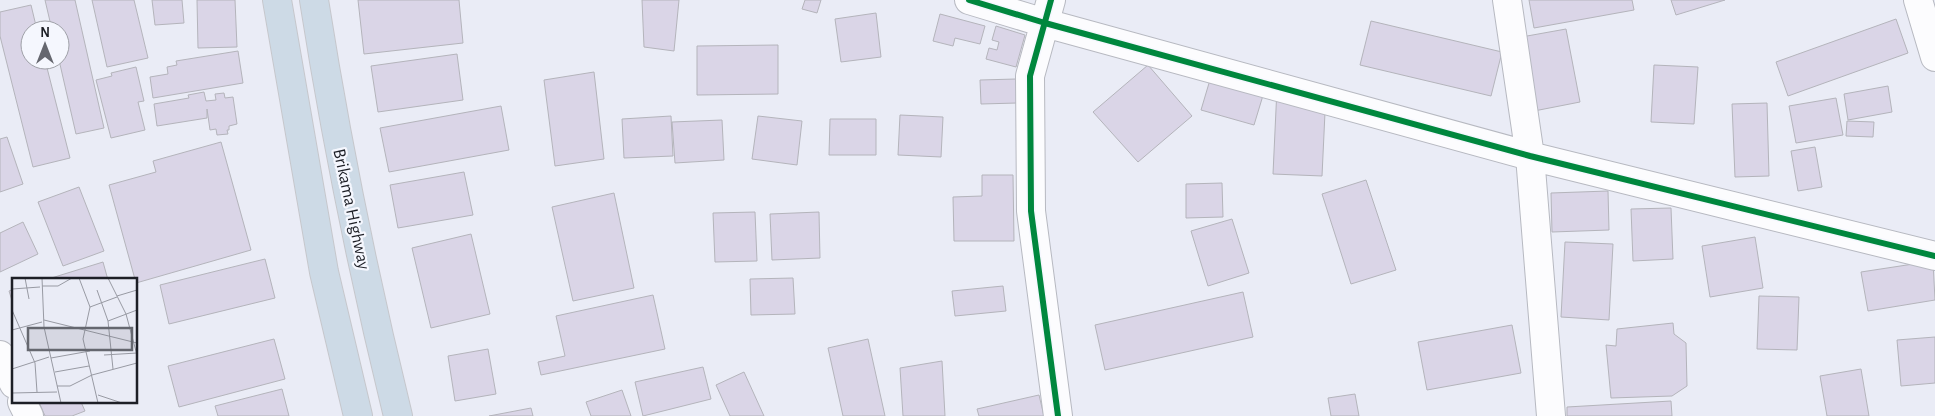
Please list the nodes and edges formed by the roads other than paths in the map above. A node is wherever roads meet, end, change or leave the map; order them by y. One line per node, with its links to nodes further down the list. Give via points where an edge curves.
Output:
1 (276, 0): 14 (highway, Brikama Highway, via 324,272)
2 (314, 0): 15 (highway, Brikama Highway, via 332,114 374,319)
3 (969, 0): 5 (street)
4 (1507, 0): 8 (street)
5 (1048, 12): 8 (street); 16 (street, via 1030,76 1031,211)
6 (1926, 12): 7 (street)
7 (1935, 57)
8 (1530, 156): 9 (street); 17 (street)
9 (1935, 256)
10 (0, 355): 11 (street)
11 (12, 380)
12 (23, 404): 13 (street)
13 (29, 416)
14 (358, 416)
15 (398, 416)
16 (1058, 416)
17 (1551, 416)

